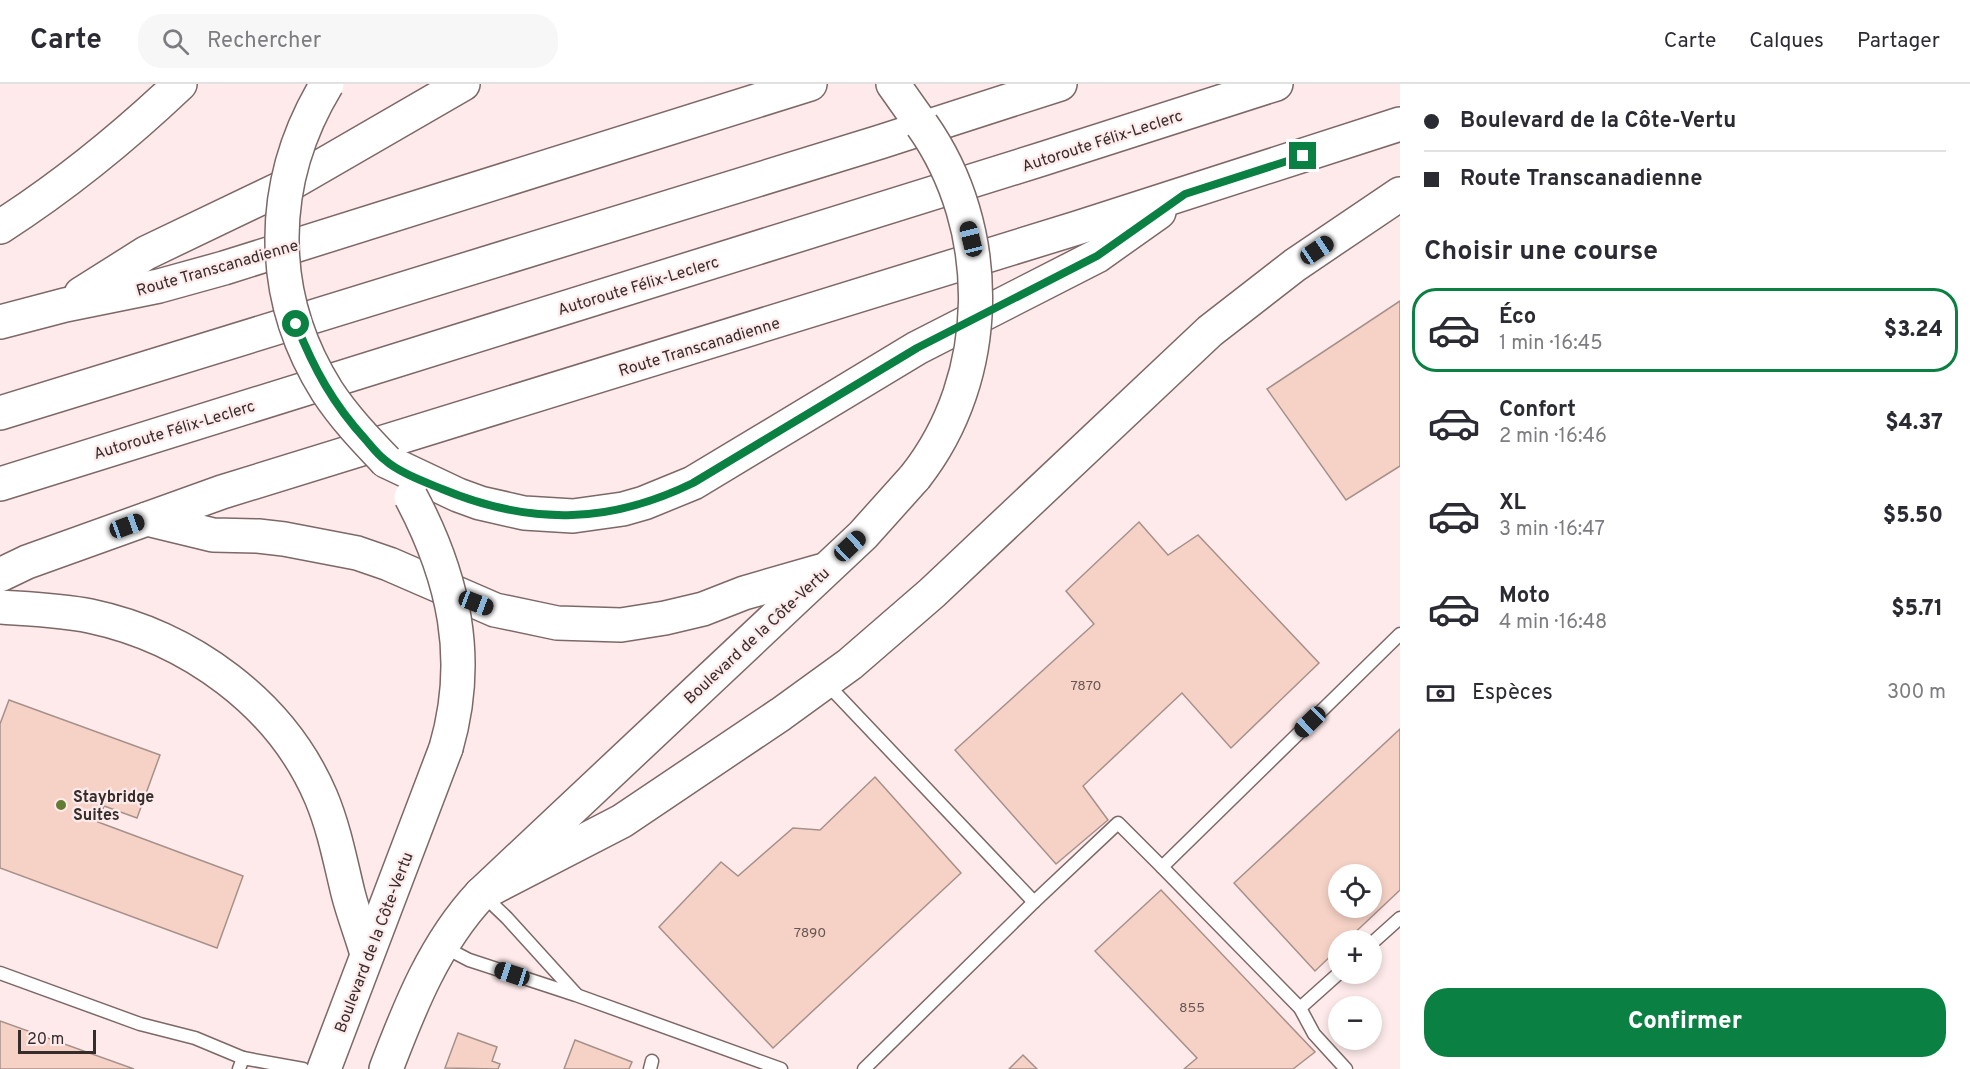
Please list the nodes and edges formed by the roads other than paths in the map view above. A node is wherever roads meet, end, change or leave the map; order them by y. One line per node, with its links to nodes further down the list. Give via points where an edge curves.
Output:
1 (180, 84): 11 (main road, via 106,151)
2 (327, 84): 15 (main road, Boulevard de la Côte-Vertu, bridge, via 302,133 288,175 282,233 285,278 296,324 322,382)
3 (463, 84): 12 (main road, via 290,184 146,253)
4 (810, 84): 12 (main road, Route Transcanadienne, via 224,268)
5 (1060, 84): 14 (main road)
6 (1276, 84): 16 (main road, Autoroute Félix-Leclerc)
7 (892, 87): 18 (main road, Boulevard de la Côte-Vertu, bridge, via 932,138 960,197 971,239 975,327 959,396 924,466 882,515)
8 (1400, 124): 9 (main road, Route Transcanadienne)
9 (1185, 194): 15 (main road, via 1097,256 917,348 693,483 644,503 573,516 524,513 458,495); 17 (main road, Route Transcanadienne)
10 (1400, 194): 22 (main road, via 1295,265 1210,331 926,600)
11 (0, 227)
12 (65, 305): 13 (main road, Route Transcanadienne)
13 (0, 322)
14 (0, 413)
15 (386, 461): 29 (main road, Boulevard de la Côte-Vertu, bridge, via 411,498 439,560 452,604 459,670 446,748)
16 (0, 484)
17 (147, 519): 18 (main road, via 213,536 250,535 357,552 495,610 557,623 621,625 665,618); 19 (main road, Route Transcanadienne)
18 (826, 569): 24 (main road, Boulevard de la Côte-Vertu)
19 (0, 575)
20 (0, 607): 29 (main road, via 89,616 151,634 220,672 255,703 298,755 321,795)
21 (1400, 634): 23 (lane)
22 (825, 682): 24 (main road, via 622,821); 25 (lane)
23 (1162, 867): 25 (lane, via 1118,823); 33 (lane)
24 (481, 894): 28 (main road, Boulevard de la Côte-Vertu); 32 (lane)
25 (1035, 902): 39 (lane)
26 (1400, 918): 27 (lane)
27 (1382, 934)
28 (441, 946): 32 (lane, via 469,960); 37 (main road, Boulevard de la Côte-Vertu)
29 (367, 954): 36 (main road, Boulevard de la Côte-Vertu)
30 (0, 973): 34 (lane, via 140,1024 195,1038)
31 (1328, 983): 33 (lane)
32 (576, 995): 38 (lane)
33 (1300, 1008): 40 (lane, via 1314,1034)
34 (241, 1064): 35 (lane)
35 (303, 1069)
36 (324, 1069)
37 (386, 1069)
38 (782, 1069)
39 (864, 1069)
40 (1346, 1069)

